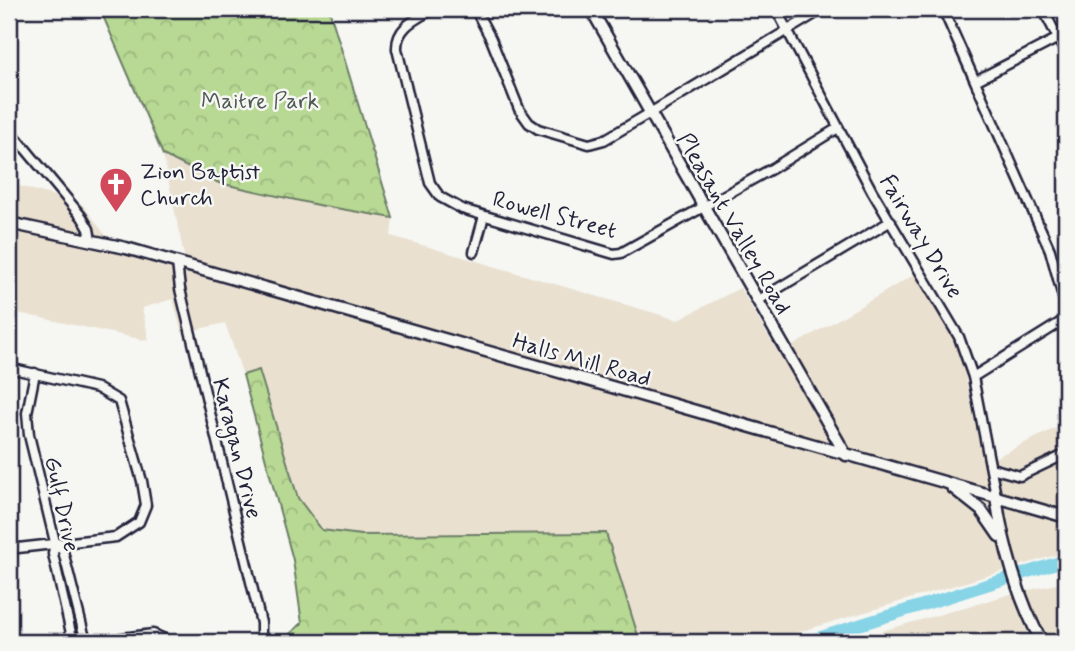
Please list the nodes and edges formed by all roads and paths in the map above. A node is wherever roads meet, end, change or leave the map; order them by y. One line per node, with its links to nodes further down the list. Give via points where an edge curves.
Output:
1 (433, 9): 16 (street, Rowell Street, via 407,24 397,39 430,183 447,202)
2 (475, 9): 12 (street, via 519,109 538,129 596,143)
3 (591, 9): 12 (street, Pleasant Valley Road)
4 (776, 9): 8 (street, Fairway Drive)
5 (822, 9): 8 (street)
6 (943, 9): 11 (street)
7 (1043, 9): 9 (street)
8 (787, 30): 12 (street); 13 (street, Fairway Drive)
9 (1062, 36): 10 (street); 11 (street)
10 (1066, 54)
11 (975, 81): 23 (street, via 1051,250)
12 (650, 113): 15 (street, Pleasant Valley Road)
13 (838, 128): 15 (street, Rowell Street); 17 (street, Fairway Drive)
14 (9, 129): 19 (street, via 82,217)
15 (704, 208): 16 (street, Rowell Street, via 628,251 614,254); 22 (street, Pleasant Valley Road)
16 (484, 216): 20 (street)
17 (891, 221): 22 (street); 27 (street, Fairway Drive, via 959,337)
18 (9, 223): 19 (street, Halls Mill Road)
19 (91, 240): 21 (street, Halls Mill Road)
20 (474, 252)
21 (177, 263): 29 (street, Halls Mill Road); 42 (street, Karagan Drive, via 261,622)
22 (757, 301): 29 (street, Pleasant Valley Road)
23 (1066, 308)
24 (1066, 319): 27 (street)
25 (9, 368): 26 (street)
26 (35, 373): 34 (street, Gulf Drive, via 27,413 29,435); 34 (street, via 97,388 119,401 146,505 144,515 116,537)
27 (973, 377): 30 (street, Fairway Drive)
28 (1066, 454): 30 (street, via 1020,476)
29 (846, 455): 31 (street, Halls Mill Road)
30 (990, 468): 32 (street, Fairway Drive)
31 (946, 483): 32 (street, Halls Mill Road); 36 (street, via 981,510)
32 (996, 496): 33 (street, Halls Mill Road); 36 (street)
33 (1066, 517)
34 (55, 542): 35 (street); 37 (street, via 63,551); 38 (street, Gulf Drive, via 53,554)
35 (9, 549)
36 (1009, 554): 43 (street, via 1030,621)
37 (72, 588): 38 (street); 40 (street)
38 (62, 590): 39 (street, Gulf Drive)
39 (73, 642)
40 (88, 642): 41 (street, via 153,634)
41 (171, 642)
42 (261, 642)
43 (1042, 642)

